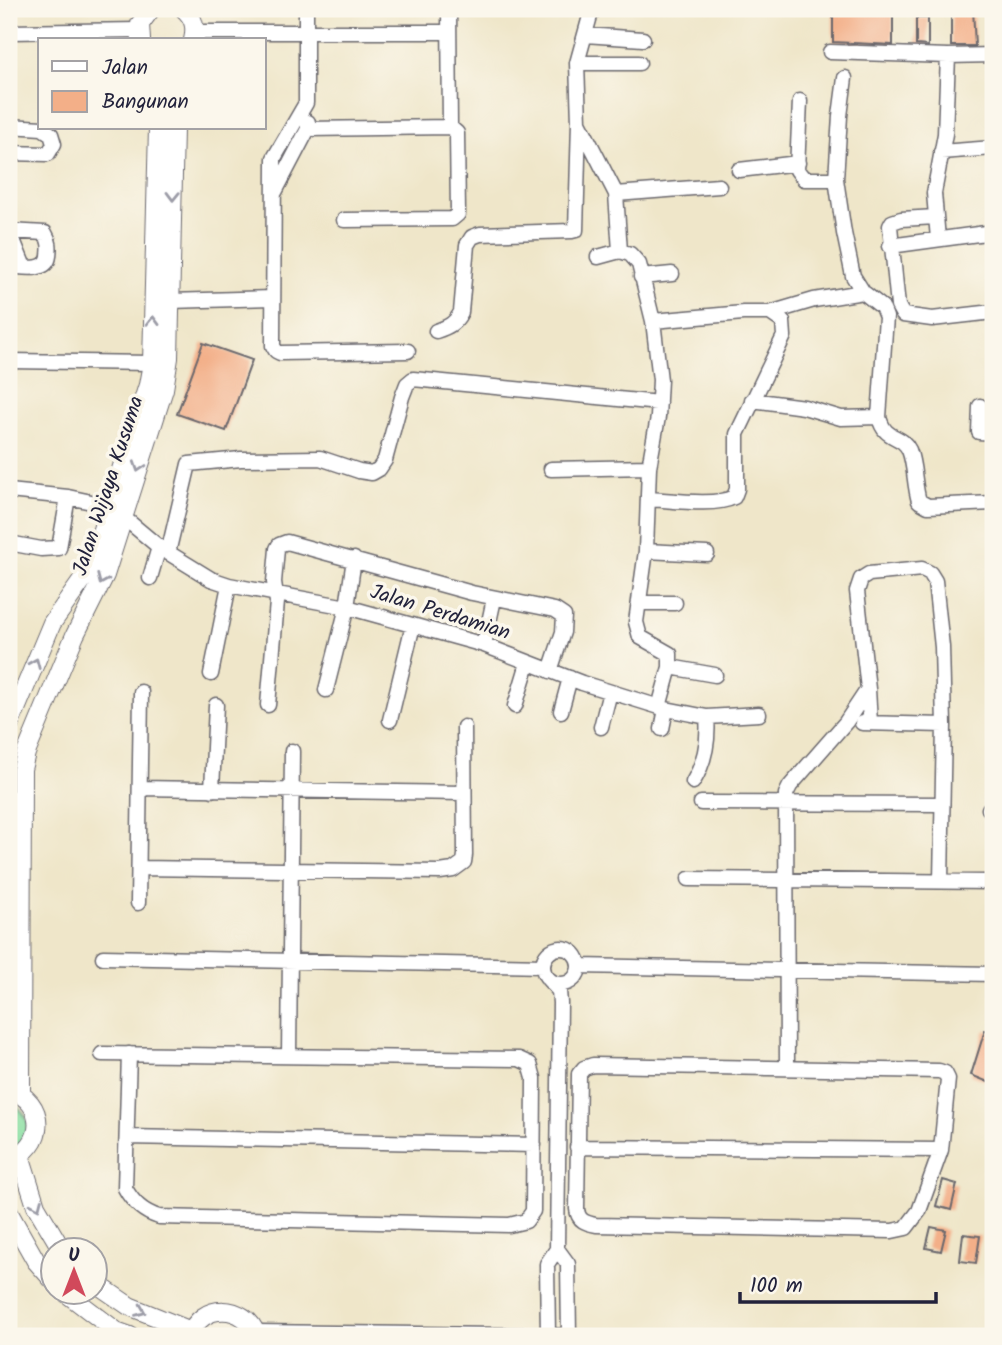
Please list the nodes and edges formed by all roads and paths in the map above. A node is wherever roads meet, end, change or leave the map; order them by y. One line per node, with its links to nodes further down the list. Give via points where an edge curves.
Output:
1 (151, 9): 9 (street, via 142,19)
2 (184, 9): 11 (street, via 193,21)
3 (306, 9): 6 (street)
4 (449, 9): 8 (street)
5 (592, 9): 10 (street)
6 (306, 31): 8 (street); 11 (street); 20 (street)
7 (9, 32): 9 (street)
8 (449, 32): 23 (street)
9 (140, 35)
10 (585, 35): 12 (street); 16 (street)
11 (194, 36)
12 (643, 39)
13 (830, 52): 15 (street)
14 (993, 55): 15 (street)
15 (948, 56): 30 (street)
16 (577, 63): 17 (street); 21 (street)
17 (639, 63)
18 (845, 78): 34 (street)
19 (800, 102): 32 (street)
20 (306, 103): 25 (street); 37 (street, via 274,158)
21 (579, 122): 36 (street); 56 (street, via 576,230 472,237 467,245 461,312 457,321)
22 (9, 126): 24 (street)
23 (450, 127): 25 (street); 39 (street, via 457,133 458,214 452,219)
24 (38, 128)
25 (308, 129): 37 (street)
26 (45, 130): 31 (street, via 54,144 48,154)
27 (158, 130): 59 (street, Jalan Wijaya Kusuma, one-way to 27)
28 (174, 130): 52 (street, Jalan Wijaya Kusuma, one-way to 52)
29 (993, 148): 30 (street)
30 (941, 152): 38 (street, via 935,180)
31 (9, 153)
32 (797, 163): 33 (street); 34 (street, via 804,179)
33 (739, 170)
34 (836, 179): 50 (street, via 853,276)
35 (719, 186): 36 (street)
36 (616, 194): 44 (street)
37 (274, 195): 51 (street)
38 (936, 217): 42 (street); 43 (street, via 892,222)
39 (344, 220)
40 (9, 231): 47 (street); 47 (street, via 40,232 48,237 49,261 40,267)
41 (993, 232): 42 (street)
42 (938, 239): 43 (street)
43 (890, 246): 53 (street, via 903,315 932,319)
44 (620, 251): 45 (street); 49 (street, via 636,259)
45 (598, 257)
46 (9, 266): 47 (street)
47 (24, 267)
48 (672, 274): 49 (street)
49 (641, 277): 55 (street)
50 (863, 292): 54 (street); 63 (street, via 882,307 886,317)
51 (273, 298): 52 (street); 57 (street, via 273,346 280,353)
52 (170, 300): 71 (street, Jalan Wijaya Kusuma, one-way to 71, via 167,379)
53 (993, 312)
54 (770, 313): 55 (street); 60 (street, via 783,322 784,336)
55 (653, 321): 61 (street)
56 (436, 331)
57 (408, 351)
58 (9, 361): 59 (street)
59 (152, 363): 71 (street, Jalan Wijaya Kusuma)
60 (752, 400): 63 (street, via 841,418); 69 (street, via 737,434 734,497 727,501)
61 (659, 403): 65 (street); 73 (street, via 413,379 402,397 385,460 372,472 320,458 189,464)
62 (980, 406): 64 (street, via 979,432)
63 (880, 417): 70 (street, via 882,429 909,450 919,501 928,506)
64 (993, 433)
65 (649, 467): 66 (street); 69 (street)
66 (551, 469)
67 (9, 491): 68 (street)
68 (68, 497): 71 (street); 72 (street, via 59,548)
69 (648, 499): 74 (street)
70 (993, 503)
71 (117, 511): 73 (street, Jalan Perdamian); 107 (street, Jalan Wijaya Kusuma, one-way to 71, via 52,623 86,575); 120 (street, Jalan Wijaya Kusuma, one-way to 120, via 105,575 26,753)
72 (9, 543)
73 (164, 550): 77 (street); 78 (street, Jalan Perdamian, via 211,579)
74 (646, 551): 75 (street); 81 (street)
75 (707, 554)
76 (354, 559): 79 (street, via 283,543 277,549); 80 (street); 83 (street)
77 (150, 578)
78 (229, 584): 79 (street, Jalan Perdamian); 89 (street)
79 (277, 593): 83 (street, Jalan Perdamian); 97 (street)
80 (494, 599): 85 (street); 88 (street, via 546,608 564,616)
81 (639, 603): 82 (street); 87 (street, via 637,631 668,651)
82 (675, 603)
83 (347, 607): 84 (street, Jalan Perdamian); 93 (street)
84 (413, 625): 85 (street, Jalan Perdamian); 103 (street)
85 (484, 645): 86 (street, Jalan Perdamian)
86 (528, 663): 88 (street, Jalan Perdamian); 98 (street)
87 (670, 667): 90 (street); 99 (street)
88 (550, 671): 91 (street, Jalan Perdamian)
89 (211, 674)
90 (715, 675)
91 (570, 678): 95 (street, Jalan Perdamian); 100 (street)
92 (868, 689): 104 (street); 105 (street); 106 (street, via 857,591 861,579 869,574 922,569 935,581)
93 (326, 690)
94 (141, 692): 113 (street)
95 (610, 692): 99 (street, Jalan Perdamian); 109 (street)
96 (216, 705): 114 (street)
97 (268, 705)
98 (515, 706)
99 (663, 708): 102 (street, Jalan Perdamian); 110 (street)
100 (561, 711)
101 (759, 714): 102 (street, Jalan Perdamian)
102 (707, 717): 112 (street, via 705,754)
103 (390, 720)
104 (846, 722): 105 (street); 117 (street, via 790,786)
105 (870, 723): 106 (street)
106 (944, 725): 119 (street)
107 (9, 726)
108 (464, 727): 116 (street)
109 (601, 727)
110 (662, 729)
111 (292, 751): 115 (street)
112 (694, 782)
113 (140, 789): 114 (street); 122 (street)
114 (212, 790): 115 (street)
115 (292, 791): 116 (street); 123 (street)
116 (464, 793): 123 (street, via 464,862 453,870)
117 (786, 802): 118 (street); 119 (street); 125 (street)
118 (701, 803)
119 (941, 804): 126 (street)
120 (15, 844): 121 (street, Jalan Wijaya Kusuma)
121 (14, 861): 140 (street, Jalan Wijaya Kusuma)
122 (139, 868): 123 (street); 128 (street)
123 (291, 870): 130 (street)
124 (689, 879): 125 (street)
125 (786, 880): 126 (street); 131 (street)
126 (941, 881): 127 (street)
127 (993, 882)
128 (138, 903)
129 (103, 957): 130 (street)
130 (290, 962): 132 (street); 138 (street)
131 (786, 970): 133 (street); 134 (street); 139 (street)
132 (545, 972): 133 (street, via 561,984); 133 (street, via 547,954 560,948 578,959); 135 (street, via 559,991)
133 (577, 972): 135 (street, via 563,991)
134 (993, 974)
135 (561, 1003): 148 (street)
136 (102, 1054): 137 (street)
137 (129, 1055): 138 (street); 141 (street)
138 (289, 1056): 142 (street, via 519,1059 530,1064 534,1077)
139 (787, 1068): 143 (street, via 584,1068 579,1074); 144 (street, via 945,1073)
140 (15, 1092): 145 (street, via 35,1110 38,1120 34,1140)
141 (127, 1137): 142 (street); 142 (street, via 125,1188 142,1209 159,1217 509,1225 526,1221 533,1211)
142 (534, 1145)
143 (577, 1147): 144 (street); 144 (street, via 577,1215 584,1223 892,1231 913,1221)
144 (941, 1150)
145 (15, 1157): 147 (street, one-way to 147)
146 (9, 1213): 149 (street)
147 (53, 1236)
148 (557, 1249): 155 (street, via 547,1264); 156 (street, via 568,1264)
149 (38, 1263)
150 (108, 1292): 152 (street, one-way to 152)
151 (82, 1306): 154 (street)
152 (191, 1334): 153 (street, via 201,1318 224,1310 240,1314)
153 (257, 1334): 155 (street)
154 (130, 1336)
155 (548, 1336): 156 (street)
156 (569, 1336): 157 (street)
157 (577, 1336)

